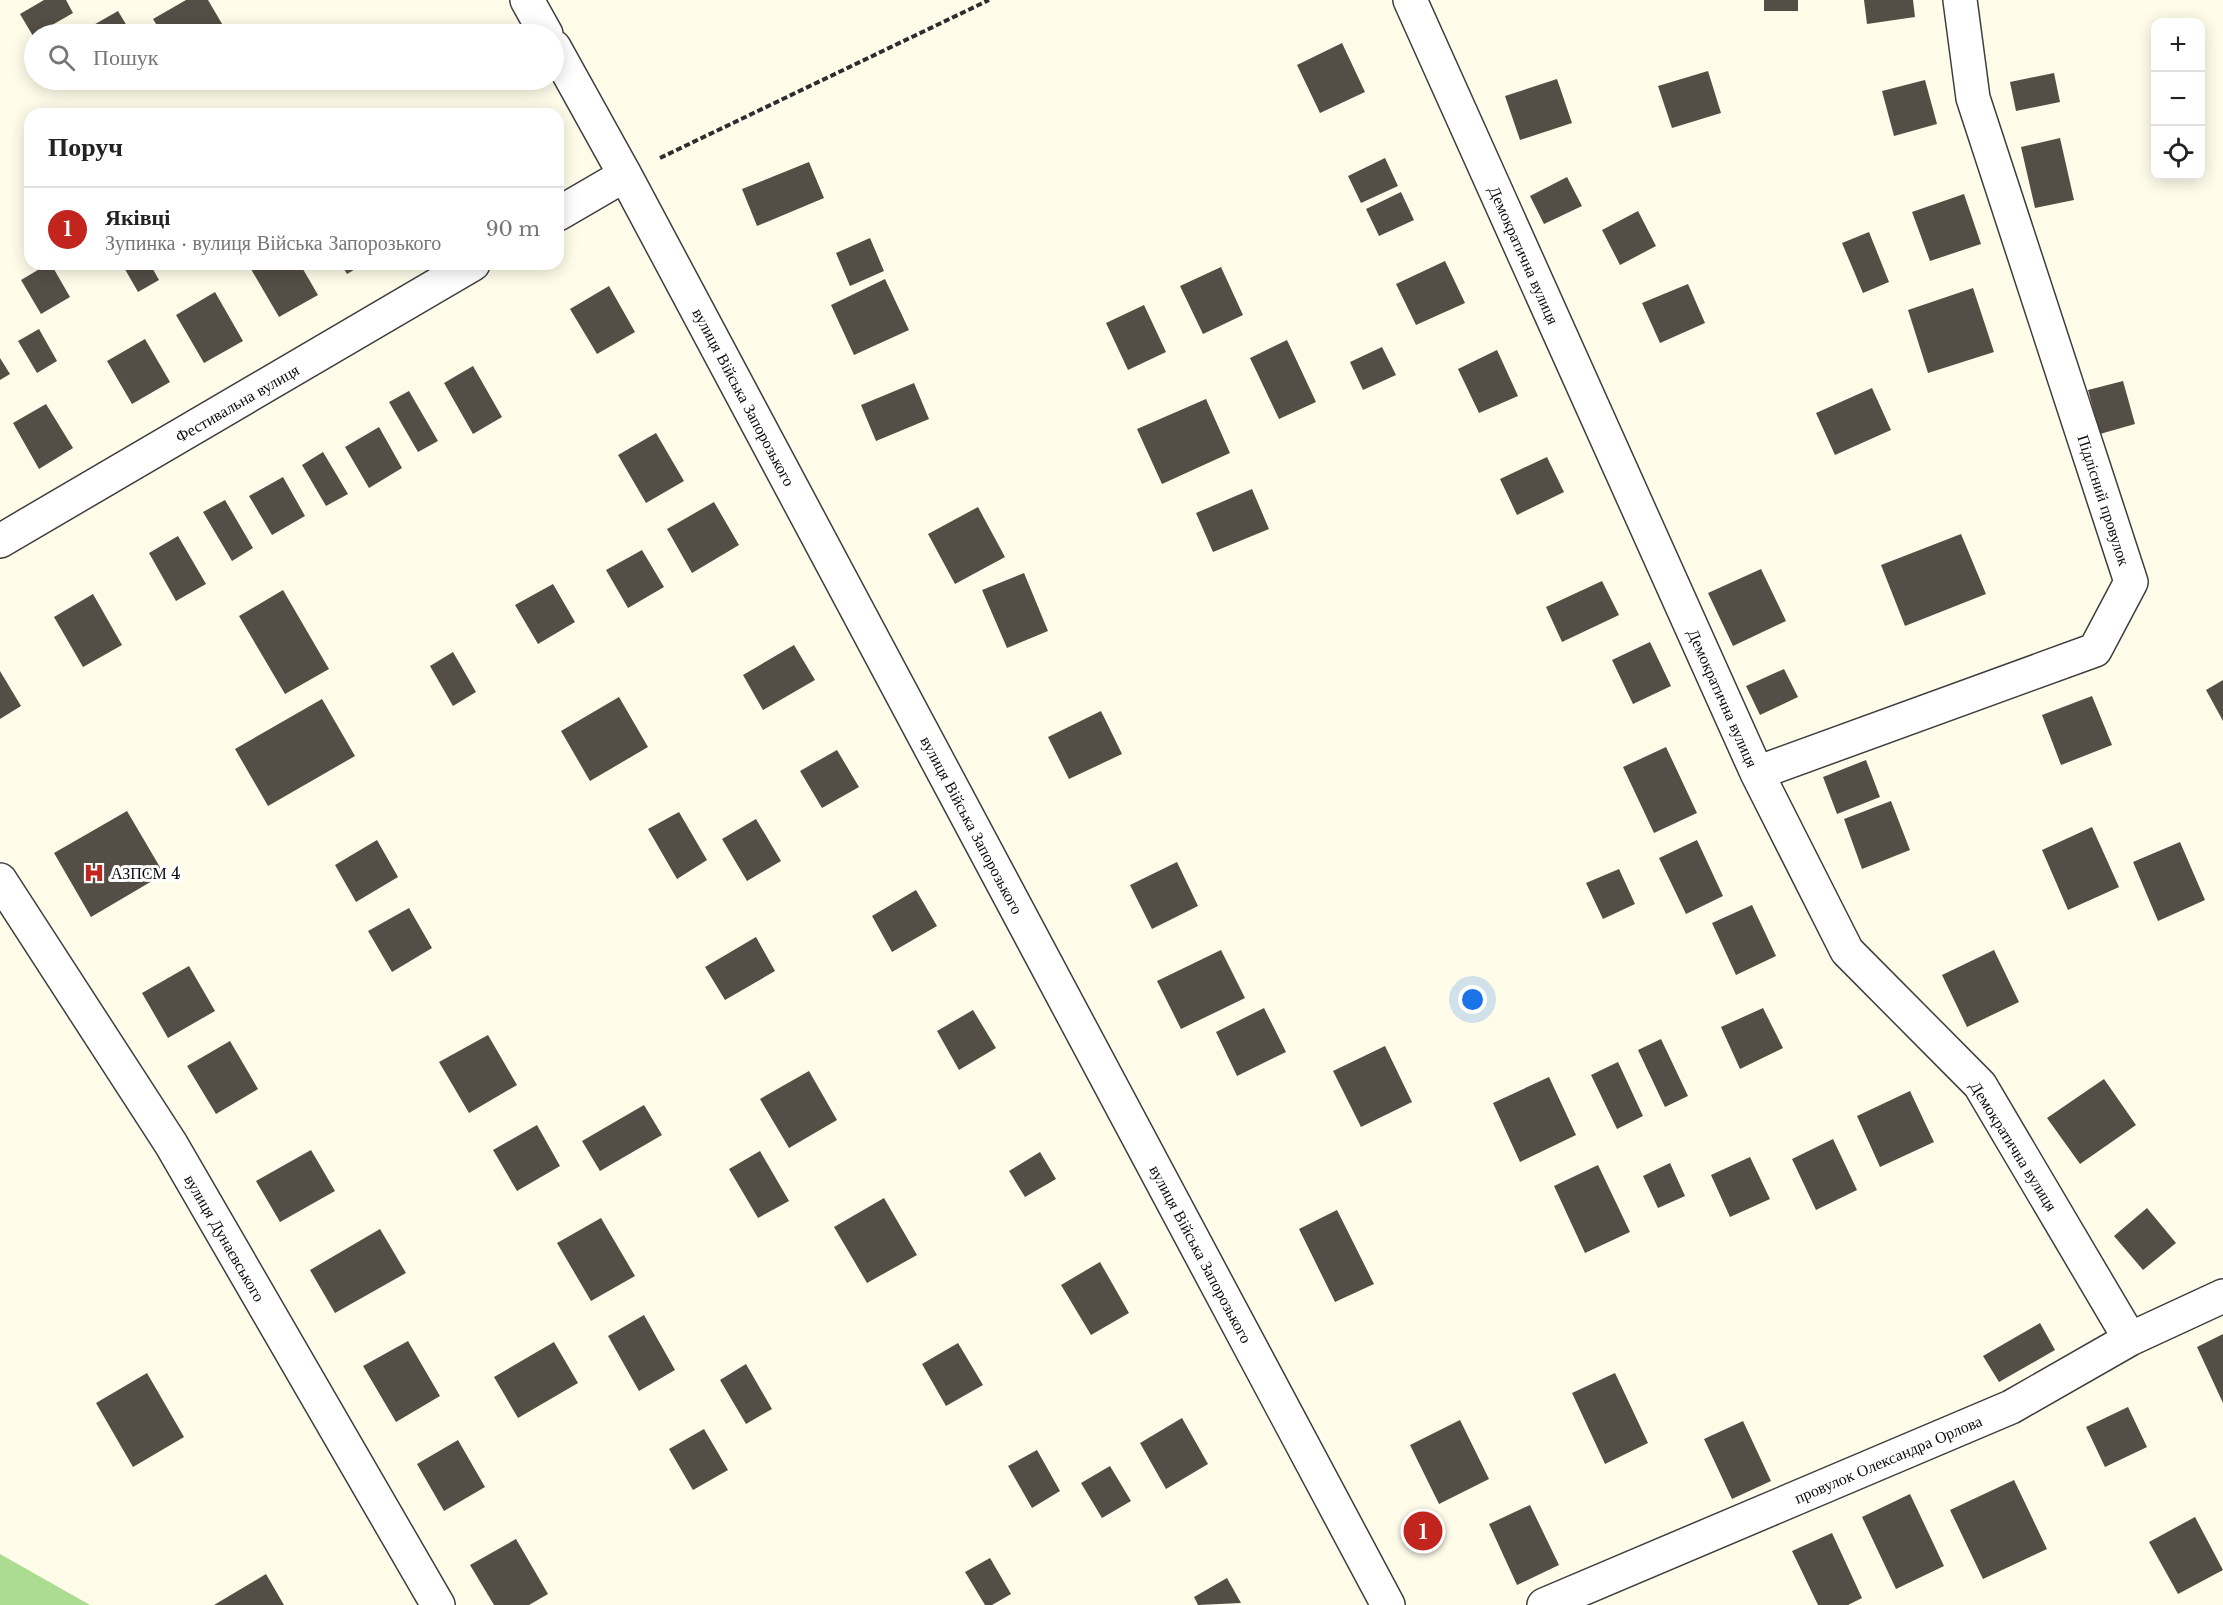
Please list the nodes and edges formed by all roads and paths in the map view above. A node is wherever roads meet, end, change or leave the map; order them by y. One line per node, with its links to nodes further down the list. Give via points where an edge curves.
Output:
1 (527, 0): 5 (street)
2 (989, 0): 7 (path)
3 (1410, 0): 11 (street, Демократична вулиця)
4 (1959, 0): 11 (street, Підлісний провулок, via 1973,98 2131,582 2095,650)
5 (540, 24)
6 (564, 65): 7 (street, вулиця Війська Запорозького)
7 (625, 175): 8 (street); 16 (street, вулиця Війська Запорозького)
8 (564, 211)
9 (463, 270): 10 (street, Фестивальна вулиця)
10 (0, 541)
11 (1757, 773): 14 (street, Демократична вулиця, via 1847,951 1980,1085)
12 (0, 880): 15 (street, вулиця Дунаєвського, via 171,1144)
13 (2223, 1296): 14 (street, провулок Олександра Орлова)
14 (2130, 1339): 17 (street, провулок Олександра Орлова, via 2011,1407)
15 (438, 1605)
16 (1388, 1605)
17 (1544, 1605)

